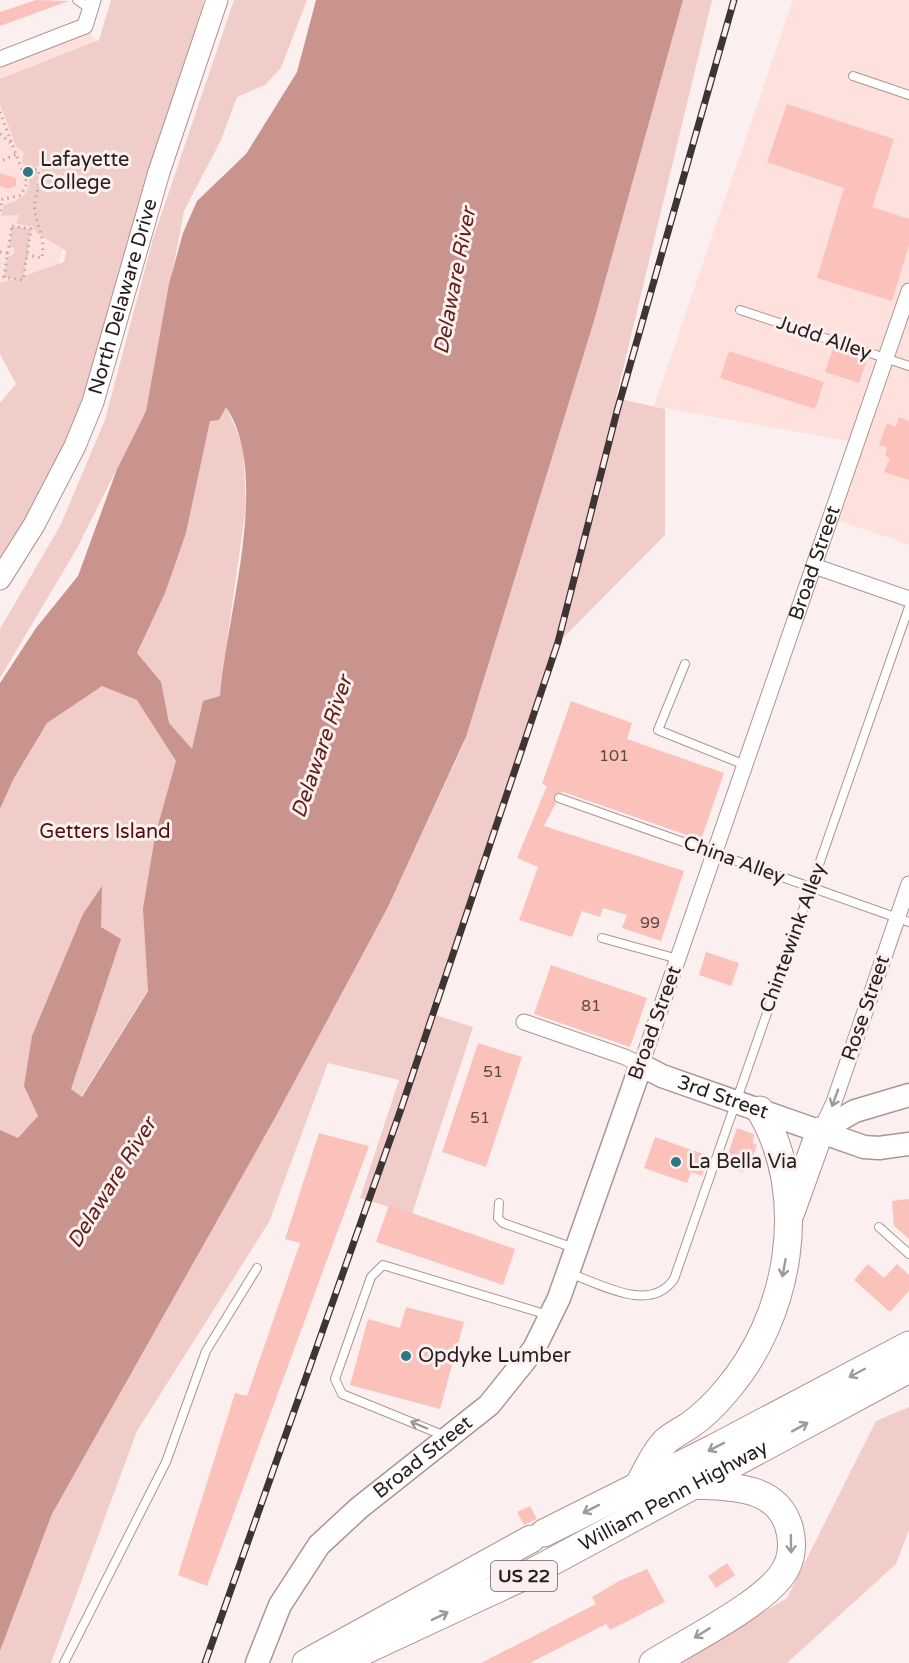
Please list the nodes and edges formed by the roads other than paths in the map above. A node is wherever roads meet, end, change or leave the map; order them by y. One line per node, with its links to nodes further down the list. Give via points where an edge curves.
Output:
1 (77, 0): 3 (lane)
2 (217, 0): 12 (main road, North Delaware Drive, via 159,172 93,402 44,505)
3 (91, 5): 4 (street, via 85,26)
4 (0, 59)
5 (853, 76): 6 (lane)
6 (909, 95)
7 (909, 291): 9 (street, Broad Street)
8 (740, 310): 9 (lane, Judd Alley)
9 (886, 359): 10 (lane, Judd Alley); 11 (street, Broad Street)
10 (909, 366)
11 (814, 566): 13 (street); 16 (street, Broad Street)
12 (0, 579)
13 (909, 599)
14 (909, 607): 20 (lane, Chintewink Alley)
15 (685, 664): 16 (lane, via 658,730)
16 (745, 765): 18 (street, Broad Street)
17 (559, 798): 18 (lane, China Alley)
18 (715, 852): 20 (lane, China Alley); 23 (street, Broad Street)
19 (909, 884): 21 (street, Rose Street)
20 (811, 888): 21 (lane, China Alley); 27 (lane, Chintewink Alley)
21 (903, 920): 28 (street, Rose Street, one-way to 28)
22 (602, 938): 23 (lane)
23 (678, 959): 25 (street, Broad Street)
24 (524, 1022): 25 (street, 3rd Street)
25 (641, 1065): 27 (main road, 3rd Street); 33 (main road, Broad Street)
26 (909, 1095): 28 (main road, via 855,1111)
27 (748, 1106): 28 (main road, 3rd Street); 31 (highway, via 778,1150); 36 (lane, Chintewink Alley, via 668,1287 648,1297 634,1296)
28 (820, 1131): 29 (main road, 3rd Street, via 871,1148); 31 (highway)
29 (909, 1144)
30 (499, 1203): 33 (lane, via 498,1218 503,1223)
31 (788, 1220): 42 (highway, one-way to 42, via 779,1290 757,1345 714,1403 666,1441)
32 (879, 1227): 34 (lane)
33 (576, 1248): 36 (main road, Broad Street)
34 (909, 1254)
35 (257, 1268): 43 (lane, via 206,1351 166,1462)
36 (568, 1272): 37 (main road, Broad Street)
37 (551, 1316): 40 (main road, Broad Street, via 513,1378 489,1405); 40 (lane, one-way to 37, via 342,1394 335,1379 371,1277 383,1265)
38 (909, 1345): 42 (highway, William Penn Highway / US 22, one-way to 42)
39 (909, 1369): 41 (highway, William Penn Highway / US 22, one-way to 39)
40 (449, 1438): 44 (main road, Broad Street, via 359,1508 320,1545 280,1605)
41 (693, 1485): 46 (highway, William Penn Highway / US 22, one-way to 41, via 531,1573); 47 (highway, one-way to 47, via 745,1489 769,1500 788,1525 792,1542 790,1560 782,1576 759,1597)
42 (638, 1486): 45 (highway, William Penn Highway / US 22, one-way to 45)
43 (64, 1663)
44 (257, 1663)
45 (306, 1663)
46 (338, 1663)
47 (653, 1663)

